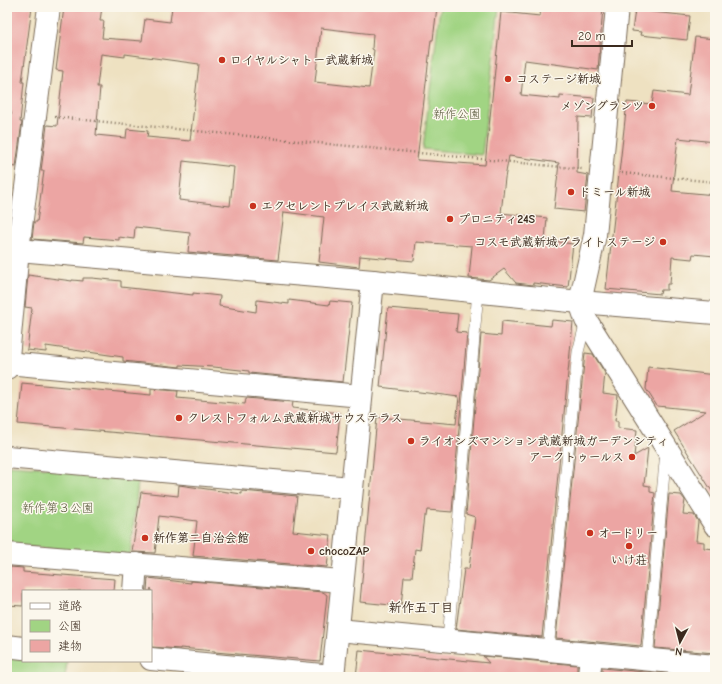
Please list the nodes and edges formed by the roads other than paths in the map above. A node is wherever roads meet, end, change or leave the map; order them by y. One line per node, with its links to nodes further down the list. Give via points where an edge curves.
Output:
1 (49, 7): 3 (street)
2 (617, 7): 6 (street, via 595,235)
3 (13, 250): 4 (street); 8 (street)
4 (373, 281): 5 (street); 10 (street)
5 (478, 292): 6 (street); 20 (lane)
6 (583, 311): 7 (street); 11 (street); 23 (lane)
7 (715, 313)
8 (7, 363): 9 (street); 10 (street)
9 (7, 368)
10 (361, 396): 13 (street)
11 (666, 448): 14 (street); 26 (lane)
12 (7, 457): 13 (street)
13 (351, 488): 17 (street)
14 (715, 525)
15 (7, 554): 16 (street)
16 (136, 564): 17 (street); 18 (street)
17 (342, 581): 19 (street)
18 (134, 590)
19 (338, 630): 20 (street); 28 (street)
20 (448, 640): 23 (street)
21 (7, 646): 22 (street)
22 (22, 648)
23 (548, 650): 24 (street)
24 (591, 654): 26 (street); 29 (street)
25 (152, 659): 28 (street)
26 (647, 660): 27 (street)
27 (715, 666)
28 (333, 677)
29 (589, 677)

